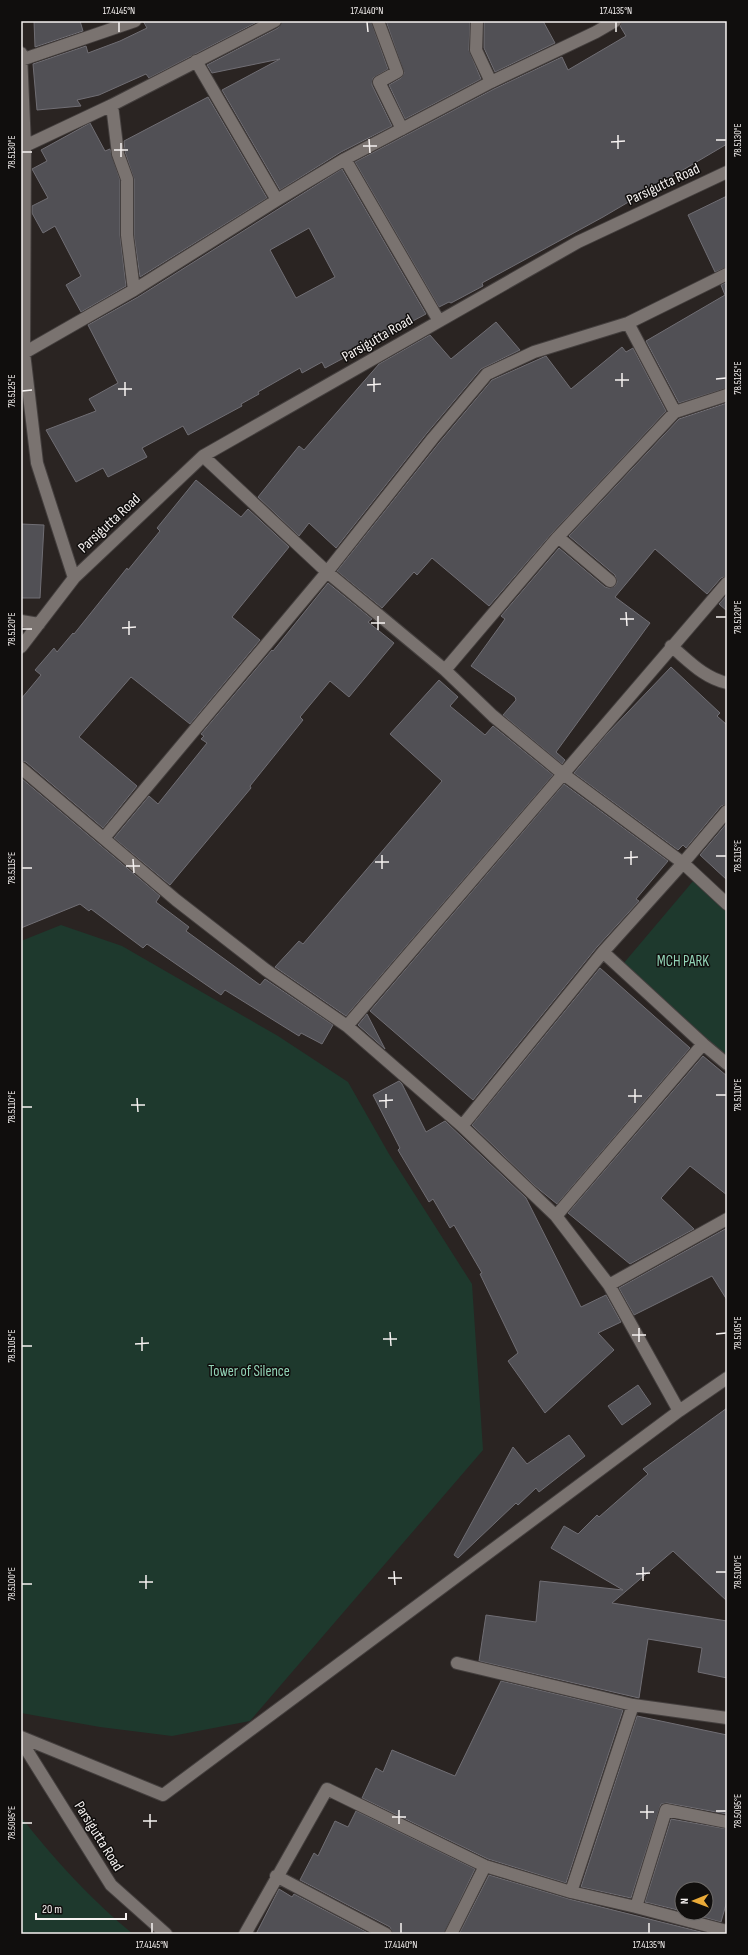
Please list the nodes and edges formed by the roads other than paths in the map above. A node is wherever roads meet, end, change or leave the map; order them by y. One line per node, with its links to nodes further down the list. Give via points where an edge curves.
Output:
1 (275, 21): 9 (street)
2 (378, 21): 12 (street, via 397,72 379,82)
3 (477, 21): 10 (street, via 476,50)
4 (615, 21): 6 (street)
5 (130, 22): 8 (street)
6 (595, 27): 10 (street)
7 (21, 53): 8 (street)
8 (21, 60): 13 (street)
9 (196, 60): 11 (street); 17 (street)
10 (491, 82): 12 (street)
11 (112, 106): 13 (street); 19 (street, via 118,154 127,179 127,235)
12 (402, 129): 14 (street)
13 (25, 146): 16 (street)
14 (345, 159): 17 (street); 20 (street)
15 (727, 172): 20 (street, Parsigutta Road, via 578,242)
16 (23, 176): 22 (street)
17 (277, 200): 19 (street)
18 (727, 274): 21 (street)
19 (134, 290): 22 (street)
20 (439, 321): 25 (street, Parsigutta Road)
21 (628, 323): 24 (street); 27 (street, via 534,352 488,374 433,438)
22 (22, 353): 28 (street, via 37,463)
23 (727, 395): 24 (street)
24 (675, 412): 26 (street)
25 (203, 456): 27 (street); 28 (street, Parsigutta Road)
26 (558, 537): 29 (street); 35 (street)
27 (327, 572): 35 (street); 40 (street)
28 (74, 578): 32 (street, Parsigutta Road)
29 (610, 581)
30 (727, 583): 33 (street)
31 (21, 621): 32 (street)
32 (39, 624): 34 (street, Parsigutta Road)
33 (671, 646): 36 (street, via 705,675); 38 (street)
34 (21, 647)
35 (445, 670): 38 (street, via 493,716)
36 (727, 683)
37 (21, 768): 40 (street)
38 (562, 773): 41 (street); 44 (street)
39 (727, 811): 41 (street)
40 (104, 838): 44 (street, via 176,900 266,970)
41 (683, 863): 42 (street); 43 (street)
42 (727, 904)
43 (603, 952): 45 (street); 47 (street)
44 (347, 1026): 47 (street)
45 (703, 1044): 46 (street); 48 (street)
46 (727, 1064)
47 (462, 1126): 48 (street)
48 (556, 1216): 50 (street)
49 (727, 1219): 50 (street)
50 (609, 1285): 52 (street)
51 (727, 1378): 52 (street)
52 (679, 1411): 56 (street, via 163,1795)
53 (457, 1663): 54 (street)
54 (633, 1705): 55 (street); 61 (street)
55 (727, 1718)
56 (21, 1737)
57 (21, 1741): 64 (street, Parsigutta Road, via 111,1885)
58 (727, 1822): 62 (street, via 666,1810)
59 (485, 1866): 60 (street, via 327,1789); 61 (street); 67 (street)
60 (276, 1876): 65 (street); 66 (street)
61 (571, 1892): 62 (street)
62 (636, 1907): 63 (street)
63 (727, 1931)
64 (166, 1934)
65 (245, 1934)
66 (386, 1934)
67 (451, 1934)

